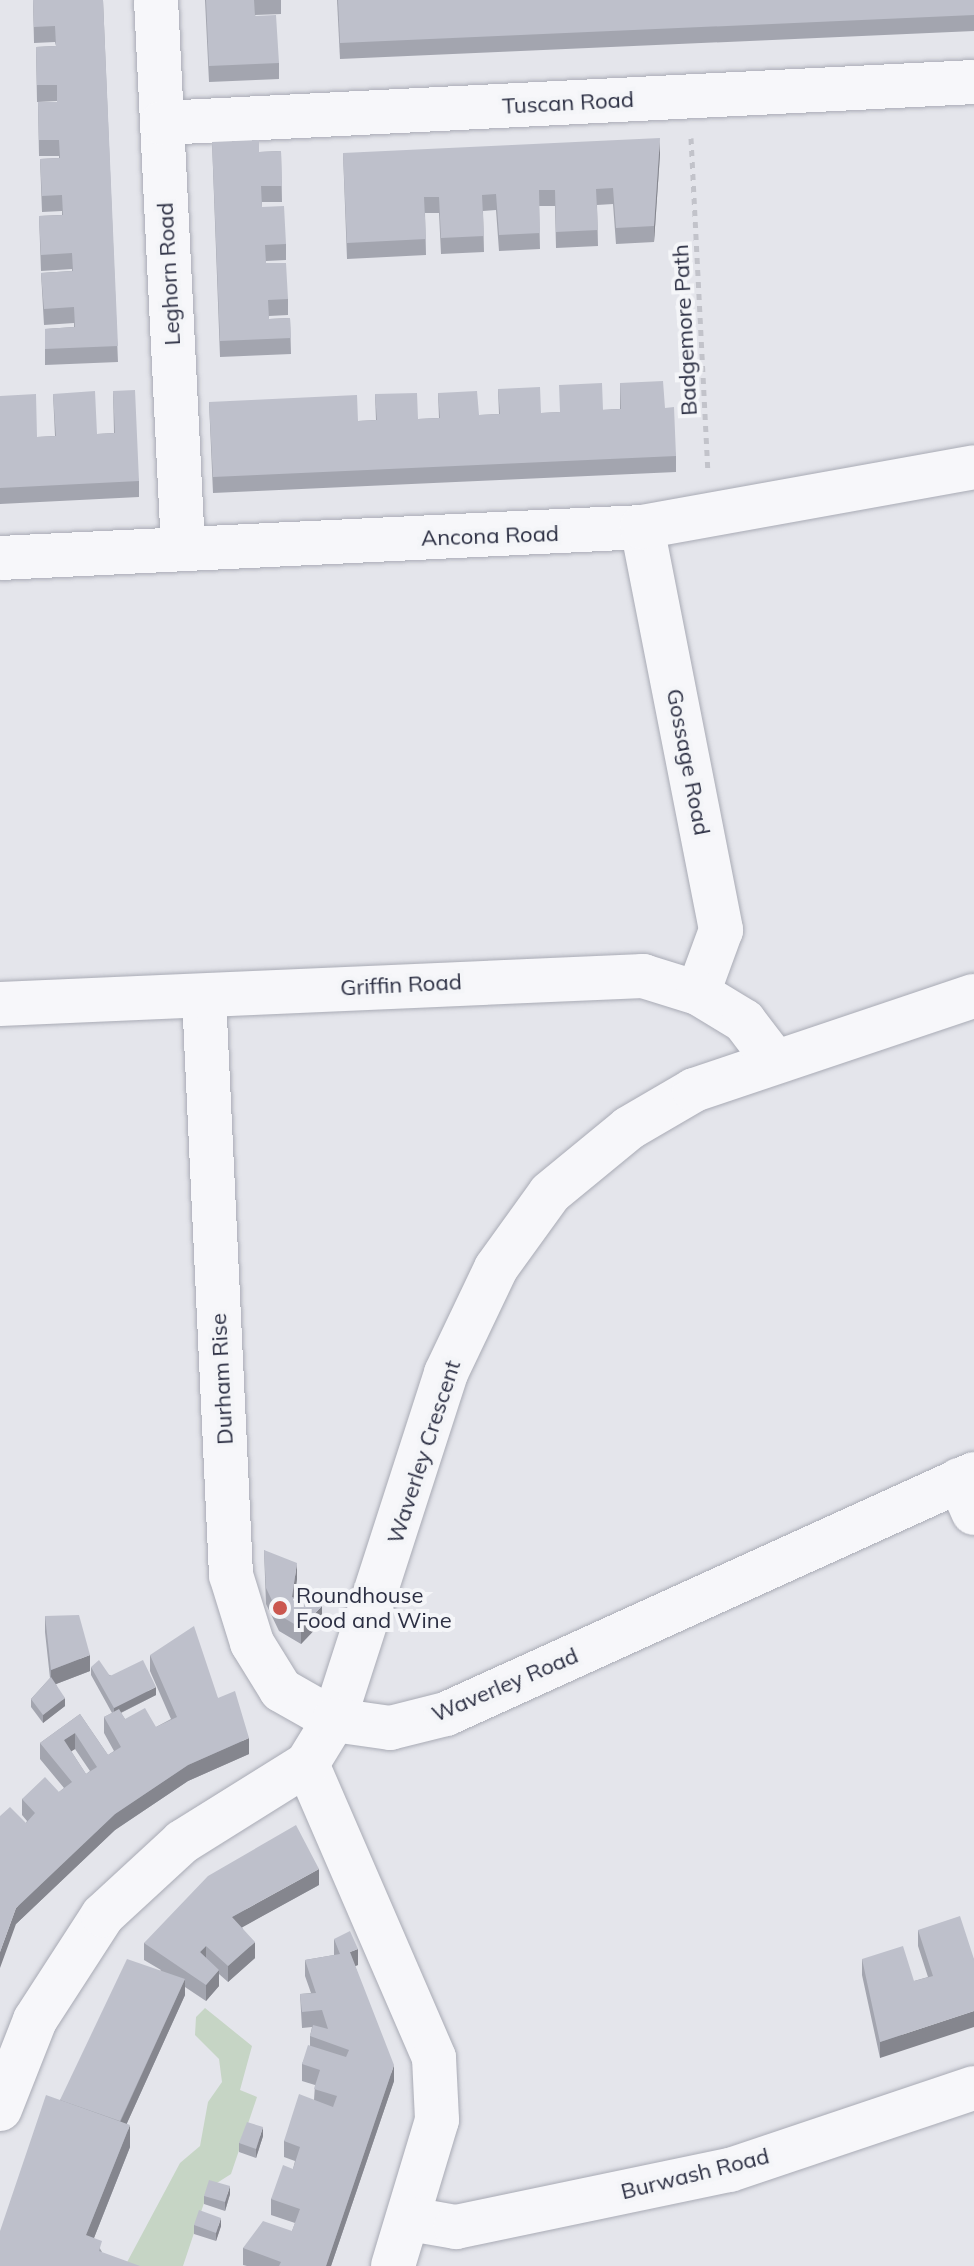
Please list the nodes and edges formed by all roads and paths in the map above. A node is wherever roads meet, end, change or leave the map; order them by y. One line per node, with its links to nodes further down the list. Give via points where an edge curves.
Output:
1 (156, 0): 4 (street, Leghorn Road)
2 (974, 82): 3 (street, Tuscan Road)
3 (689, 97): 4 (street, Tuscan Road); 6 (path, Badgemore Path)
4 (162, 123): 8 (street, Leghorn Road)
5 (974, 467): 7 (street, Ancona Road)
6 (708, 481)
7 (642, 527): 8 (street, Ancona Road); 10 (street, Gossage Road, via 721,930)
8 (183, 548): 9 (street, Ancona Road)
9 (0, 558)
10 (698, 993): 11 (street, Griffin Road, via 643,976); 14 (street, Griffin Road, via 744,1021)
11 (204, 996): 13 (street, Griffin Road); 16 (street, Durham Rise, via 231,1575 252,1643 281,1690)
12 (974, 996): 14 (street, Waverley Crescent)
13 (0, 1004)
14 (773, 1059): 16 (street, Waverley Crescent, via 694,1090 629,1128 550,1193 496,1268 446,1373)
15 (969, 1489): 16 (street, Waverley Road, via 446,1714 390,1728)
16 (334, 1720): 17 (street)
17 (307, 1764): 19 (street, via 182,1842 103,1915 35,2020); 20 (street, via 434,2058 437,2120)
18 (974, 2088): 20 (street, Burwash Road, via 730,2170 456,2227)
19 (0, 2109)
20 (410, 2219): 21 (street)
21 (393, 2266)

